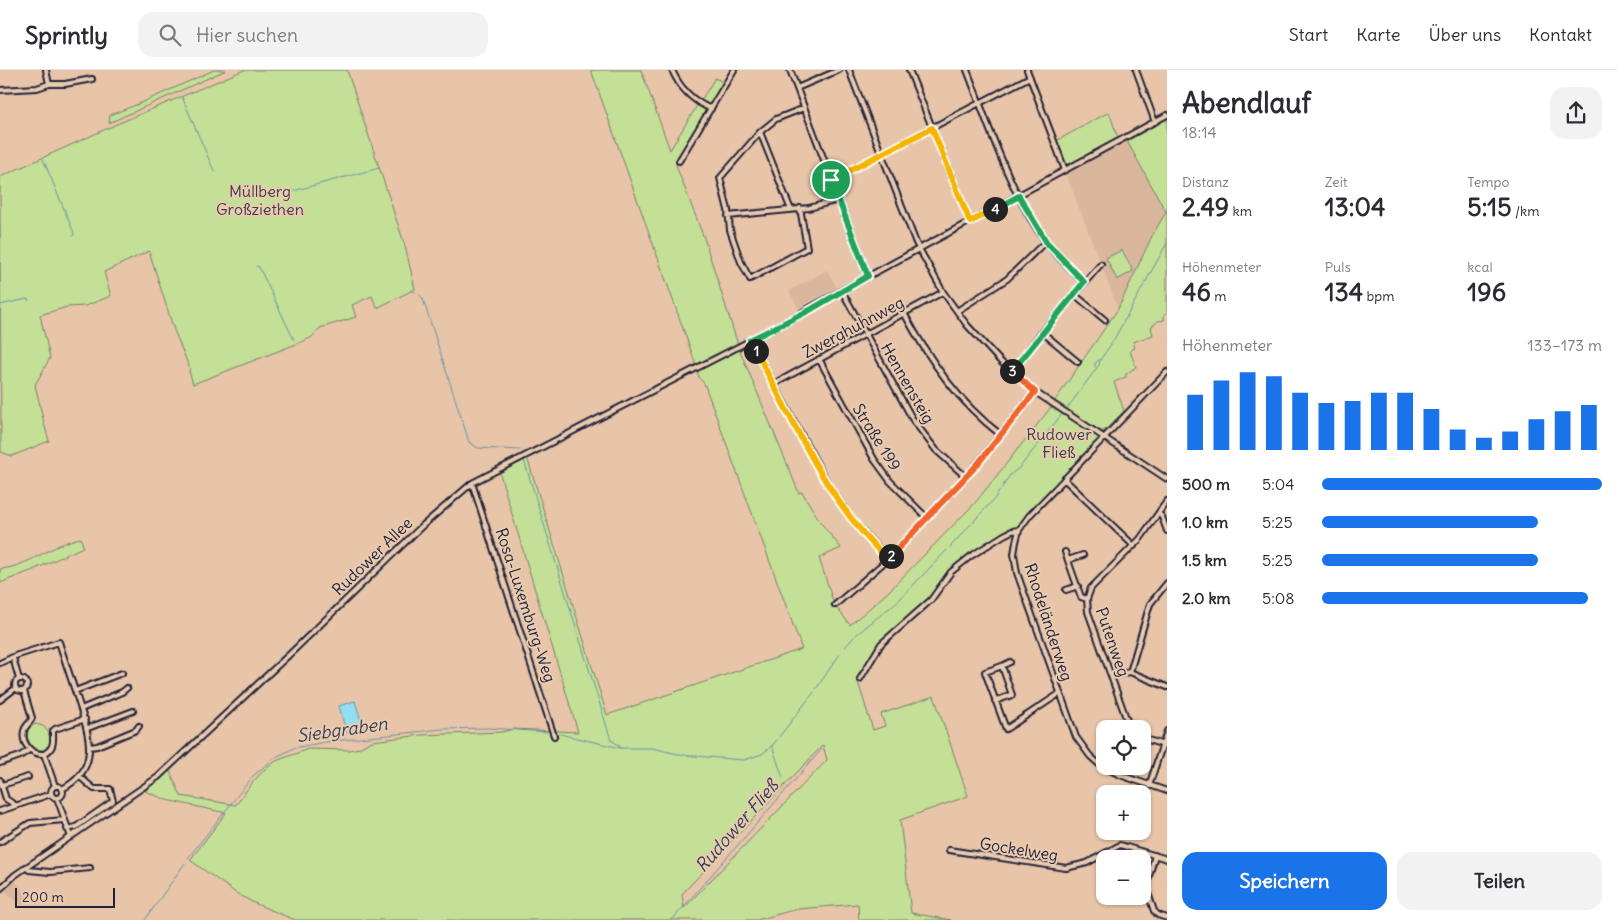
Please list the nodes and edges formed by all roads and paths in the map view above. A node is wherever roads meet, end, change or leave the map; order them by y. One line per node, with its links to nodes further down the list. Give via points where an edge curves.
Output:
1 (46, 70): 13 (street)
2 (672, 70): 18 (street, via 686,92 699,104)
3 (734, 70): 18 (street)
4 (790, 70): 14 (street)
5 (839, 70): 14 (street)
6 (849, 70): 23 (street)
7 (909, 70): 21 (street)
8 (967, 70): 16 (street)
9 (1027, 70): 11 (street)
10 (1136, 70): 20 (street)
11 (1030, 77): 16 (street); 25 (street)
12 (92, 79): 13 (street)
13 (49, 84): 15 (street, via 37,88)
14 (797, 88): 17 (street)
15 (0, 90)
16 (980, 103): 21 (street); 27 (street)
17 (804, 108): 22 (street, via 776,119); 26 (street)
18 (711, 109): 24 (street)
19 (1167, 115): 20 (street, Rudower Allee)
20 (1155, 122): 25 (street, Rudower Allee)
21 (932, 128): 23 (street); 32 (street)
22 (760, 132): 30 (street); 31 (street, via 720,178)
23 (882, 154): 26 (street); 34 (street)
24 (679, 161)
25 (1066, 170): 27 (street, Rudower Allee)
26 (831, 180): 28 (street)
27 (1019, 196): 32 (street, Rudower Allee); 33 (street)
28 (838, 200): 29 (street); 36 (street)
29 (800, 208): 30 (street); 31 (street, via 807,248 750,279 734,242)
30 (791, 210): 31 (street)
31 (728, 216)
32 (970, 222): 34 (street, Rudower Allee)
33 (1046, 241): 37 (street); 41 (street, via 1006,279)
34 (919, 249): 36 (street, Rudower Allee); 39 (street)
35 (1100, 264): 37 (street)
36 (868, 276): 38 (street, Rudower Allee)
37 (1084, 282): 40 (street)
38 (842, 291): 45 (street, Hennensteig); 46 (street, Rudower Allee)
39 (943, 292): 41 (street); 42 (street, Zwerghuhnweg)
40 (1074, 294): 43 (street); 44 (street)
41 (956, 311): 49 (street)
42 (904, 313): 45 (street, Zwerghuhnweg); 53 (street, via 948,384 965,404)
43 (1105, 320)
44 (1042, 332): 48 (street); 49 (street)
45 (866, 334): 47 (street, Zwerghuhnweg); 55 (street, Hennensteig, via 919,428 940,454)
46 (750, 340): 51 (street); 58 (street, Rudower Allee)
47 (819, 359): 51 (street, Zwerghuhnweg); 61 (street, Straße 199, via 874,459 890,481)
48 (1078, 362)
49 (1012, 372): 52 (street)
50 (1167, 372): 54 (street, Rhodeländerweg)
51 (774, 384): 67 (street, via 838,500)
52 (1035, 392): 53 (street); 54 (street)
53 (1001, 435): 55 (street)
54 (1104, 436): 56 (street, Rhodeländerweg); 57 (street)
55 (966, 477): 61 (street)
56 (1064, 479): 62 (street, Rhodeländerweg); 64 (street)
57 (1167, 479)
58 (472, 483): 98 (street, Rosa-Luxemburg-Weg); 122 (street, Rudower Allee, via 421,526 158,777)
59 (1167, 500): 60 (street, Putenweg)
60 (1159, 514): 63 (street); 64 (street, Putenweg)
61 (927, 518): 67 (street)
62 (1019, 530): 82 (street, via 1004,535 950,572 931,600 881,644); 88 (street, Rhodeländerweg, via 1015,550 1017,573)
63 (1167, 531)
64 (1134, 546): 72 (street, Putenweg, via 1094,584)
65 (1066, 552): 68 (street)
66 (1083, 555): 68 (street)
67 (888, 559): 73 (street)
68 (1068, 560): 70 (street)
69 (1167, 583): 78 (street, via 1150,604)
70 (1078, 586): 71 (street); 72 (street, via 1082,597)
71 (1066, 590)
72 (1087, 599): 80 (street, Putenweg, via 1088,612)
73 (835, 605)
74 (13, 658): 76 (street); 81 (street); 87 (street, via 59,642)
75 (1010, 662): 77 (street)
76 (0, 663)
77 (1002, 666): 90 (street, via 985,672); 90 (street, via 1012,695)
78 (1130, 672): 80 (street); 83 (street)
79 (122, 673): 87 (street)
80 (1111, 675): 94 (street, Putenweg)
81 (19, 679): 84 (street); 86 (street, via 28,684)
82 (860, 679)
83 (1167, 687)
84 (16, 688): 86 (street); 89 (street)
85 (127, 688): 91 (street)
86 (24, 691): 102 (street, via 32,718 24,734)
87 (75, 691): 91 (street)
88 (1059, 694): 90 (street, via 1006,729); 109 (street, Rhodeländerweg, via 1073,730 1090,756 1108,770)
89 (0, 700)
90 (995, 701)
91 (81, 709): 93 (street)
92 (133, 711): 96 (street)
93 (85, 719): 96 (street); 103 (street, via 53,731 53,746)
94 (1127, 720)
95 (139, 726): 101 (street)
96 (88, 728): 101 (street)
97 (1167, 730): 100 (street)
98 (554, 736)
99 (1151, 741): 100 (street)
100 (1165, 745): 110 (street)
101 (90, 747): 105 (street)
102 (29, 750): 103 (street); 104 (street)
103 (44, 754): 111 (street)
104 (0, 763)
105 (79, 776): 113 (street); 121 (street, via 94,789 110,789 113,801 76,827)
106 (28, 777): 108 (street)
107 (0, 780): 108 (street)
108 (2, 785): 117 (street)
109 (1146, 785)
110 (1149, 785)
111 (55, 786): 113 (street); 115 (street)
112 (1151, 787): 114 (street, Rhodeländerweg)
113 (62, 789): 116 (street)
114 (1167, 791)
115 (51, 794): 116 (street); 118 (street)
116 (57, 798): 120 (street)
117 (8, 801): 118 (street); 119 (street)
118 (15, 805): 119 (street)
119 (2, 810)
120 (64, 820): 121 (street); 123 (street, via 30,823)
121 (67, 829): 122 (street)
122 (71, 838): 127 (street, Rudower Allee)
123 (0, 842)
124 (950, 850): 125 (street, Gockelweg, via 1061,868 1087,863 1120,845)
125 (1155, 855): 126 (street, Gockelweg); 130 (street, via 1146,887 1154,911)
126 (1167, 859)
127 (26, 867): 128 (street, via 50,872); 129 (street, Rudower Allee)
128 (90, 868)
129 (0, 889)
130 (1167, 918)

